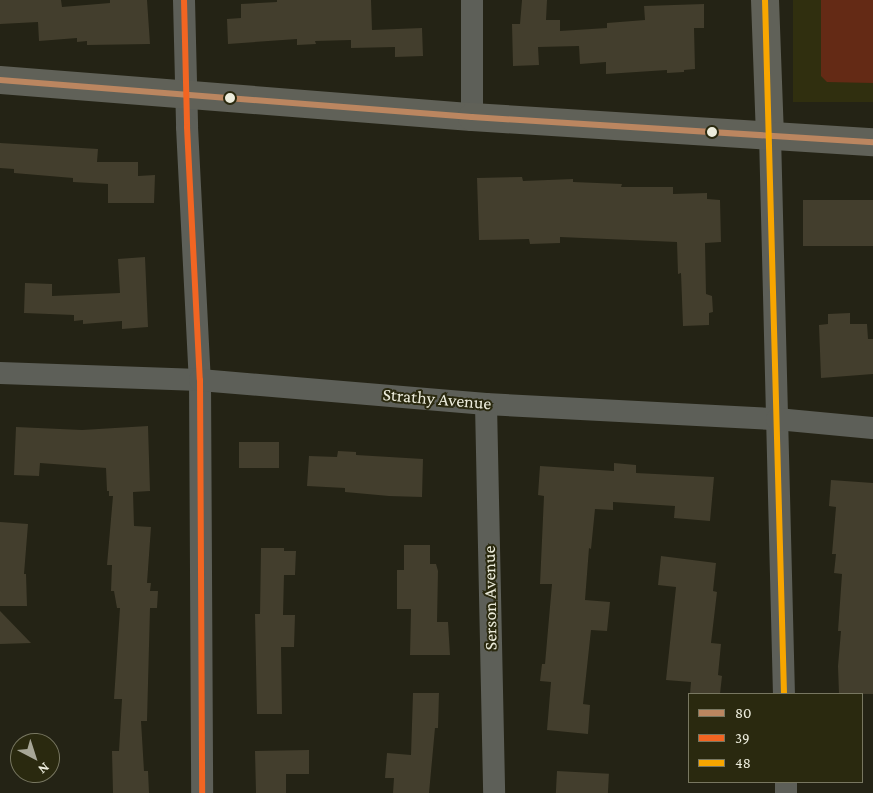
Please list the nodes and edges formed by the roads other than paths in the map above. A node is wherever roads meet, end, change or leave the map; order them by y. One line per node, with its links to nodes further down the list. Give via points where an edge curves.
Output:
1 (184, 0): 5 (street)
2 (472, 0): 6 (street)
3 (765, 0): 7 (street)
4 (0, 80): 5 (street)
5 (186, 95): 6 (street); 10 (street)
6 (472, 117): 7 (street)
7 (770, 135): 8 (street); 12 (street)
8 (873, 142)
9 (0, 373): 10 (street, Strathy Avenue)
10 (200, 380): 11 (street, Strathy Avenue); 15 (street)
11 (486, 404): 12 (street, Strathy Avenue); 16 (street, Serson Avenue)
12 (777, 419): 13 (street, Strathy Avenue); 14 (street)
13 (873, 428)
14 (784, 693)
15 (202, 793)
16 (494, 793)

